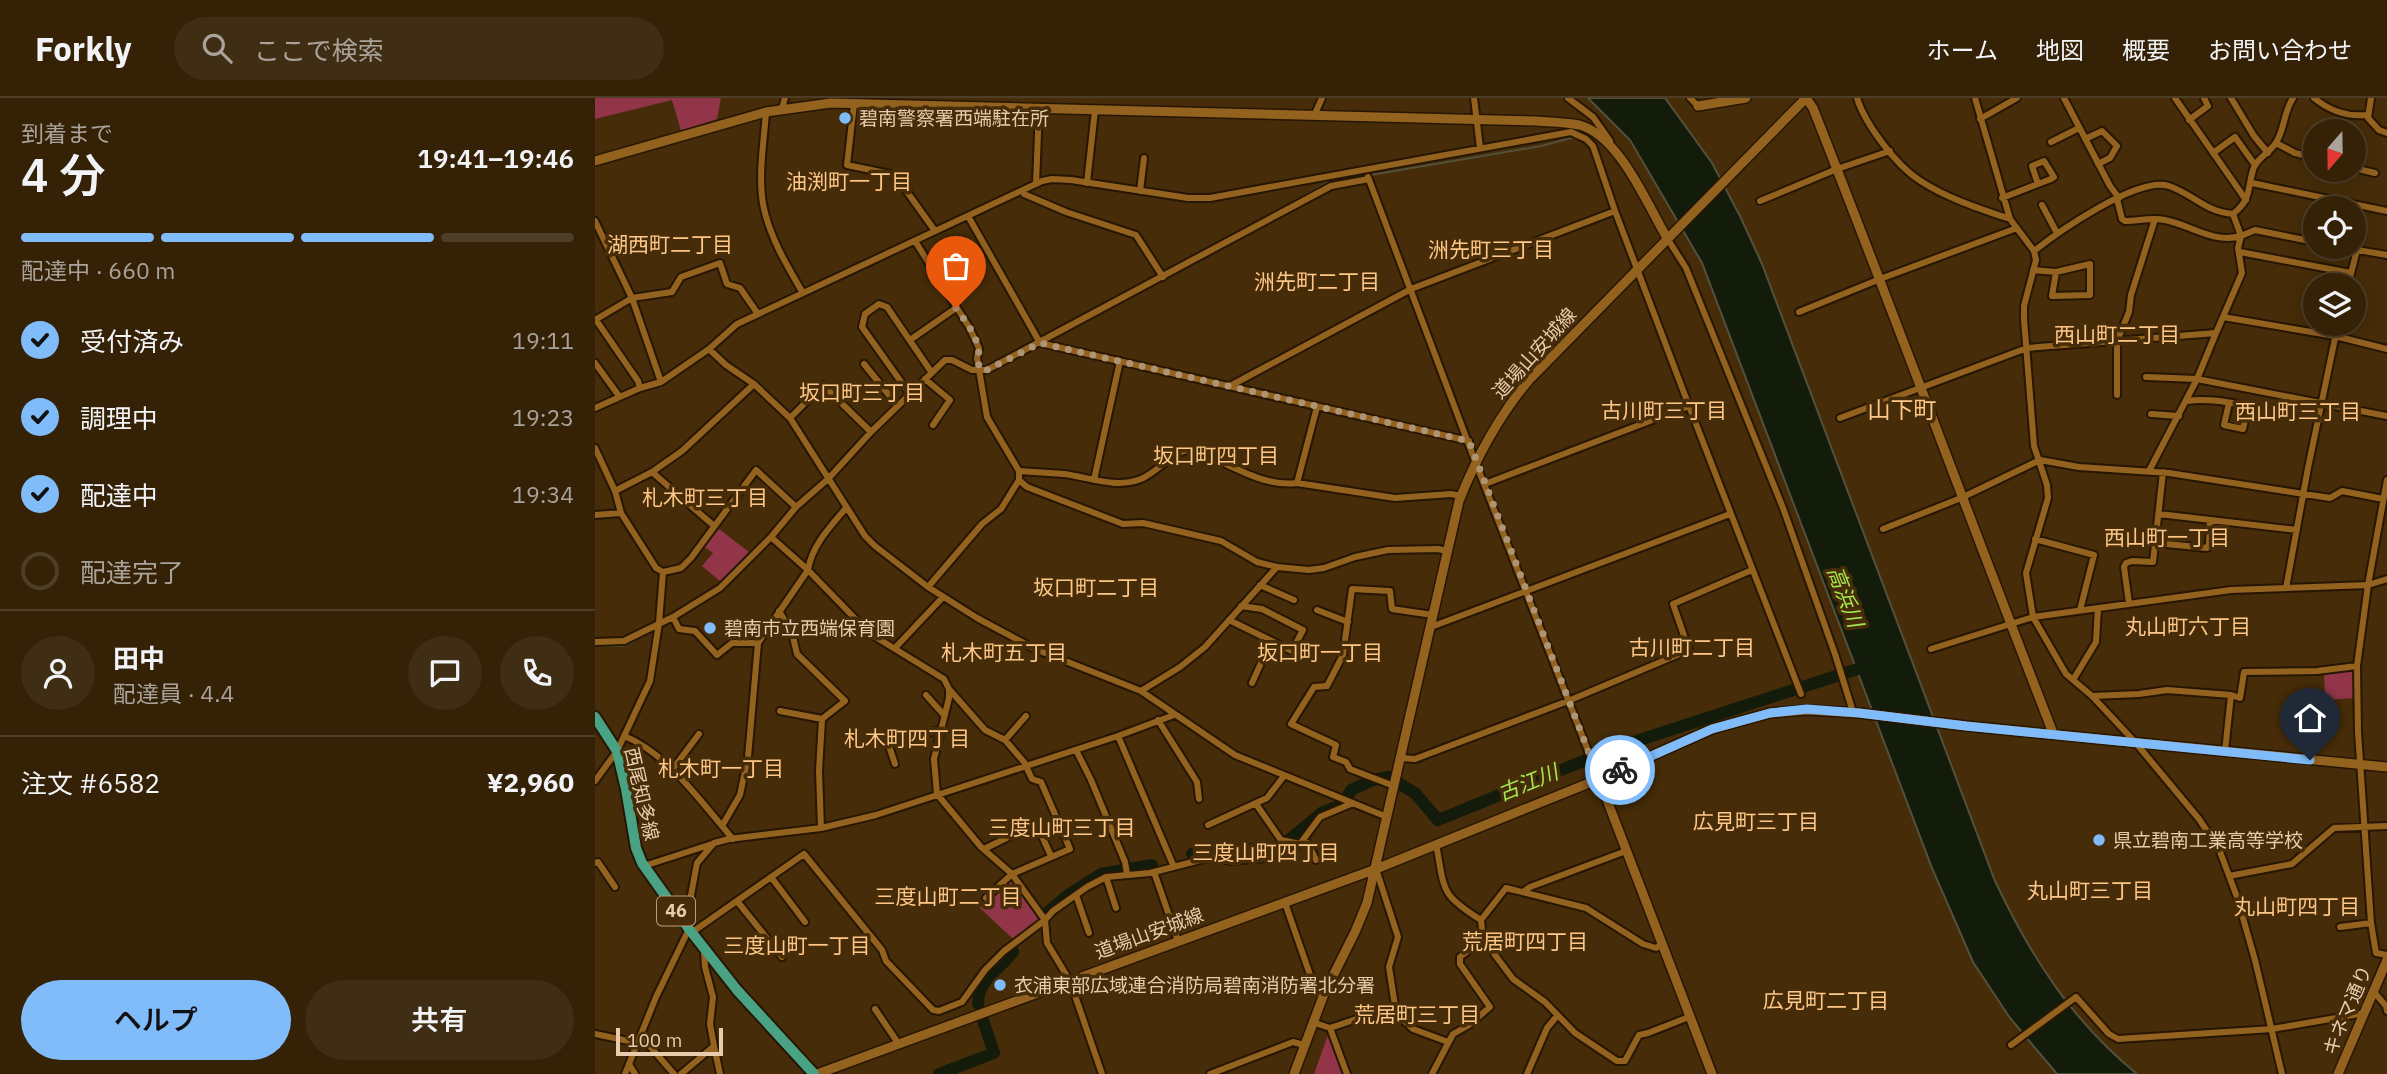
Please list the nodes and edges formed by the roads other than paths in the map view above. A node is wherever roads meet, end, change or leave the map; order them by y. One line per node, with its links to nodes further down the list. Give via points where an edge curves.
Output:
1 (1322, 98): 24 (street)
2 (1474, 98): 26 (street)
3 (1568, 98): 34 (street, via 1593,117)
4 (1690, 98): 19 (street)
5 (1745, 98): 19 (main road)
6 (1806, 98): 44 (main road); 70 (main road, 道場山安城線)
7 (1857, 98): 35 (street, via 1870,126)
8 (1975, 98): 25 (street)
9 (2017, 98): 25 (street)
10 (2064, 98): 28 (street)
11 (2175, 98): 27 (street)
12 (2204, 98): 27 (street, via 2209,106)
13 (2231, 98): 37 (street)
14 (2293, 98): 32 (street)
15 (2314, 98): 23 (street, via 2339,113)
16 (2371, 98): 23 (street)
17 (783, 103): 18 (main road); 22 (main road)
18 (854, 104): 20 (main road); 67 (street, via 847,165 895,175)
19 (1698, 106)
20 (1039, 108): 21 (main road); 50 (street)
21 (1095, 110): 24 (main road); 48 (street)
22 (766, 111): 40 (main road); 85 (street, via 763,204 781,254)
23 (2367, 115): 29 (street)
24 (1314, 116): 26 (main road)
25 (1980, 119): 54 (street)
26 (1476, 120): 33 (street); 34 (main road, via 1578,125)
27 (2189, 120): 36 (street)
28 (2079, 128): 30 (street); 31 (street)
29 (2387, 133)
30 (2085, 139): 41 (street); 41 (street, via 2102,131 2117,146 2110,158)
31 (2051, 142)
32 (2276, 143): 37 (street); 38 (street)
33 (1480, 148): 43 (street); 59 (street, via 1576,134 1593,146)
34 (1616, 150): 70 (main road)
35 (1890, 151): 44 (street); 63 (street, via 1918,180)
36 (2213, 153): 42 (street, via 2235,137); 56 (street)
37 (2268, 153): 42 (street)
38 (2303, 155)
39 (1144, 158): 53 (street)
40 (595, 161)
41 (2098, 164): 55 (street)
42 (2255, 165): 49 (street)
43 (1366, 169): 47 (street); 53 (street, via 1210,198)
44 (1837, 169): 57 (street); 83 (main road)
45 (2366, 171): 46 (street)
46 (2375, 173)
47 (1369, 179): 82 (street, via 1331,186); 84 (street)
48 (1087, 183): 50 (street, via 1052,179); 53 (street)
49 (2252, 183): 56 (street); 60 (street)
50 (1037, 184): 52 (street)
51 (2038, 184): 54 (street)
52 (1023, 190): 62 (street); 82 (street, via 1066,212 1136,236)
53 (1140, 191)
54 (2002, 198): 63 (street)
55 (2118, 198): 61 (street, via 2163,185 2219,213); 64 (street, via 2125,221); 68 (street)
56 (2246, 200): 61 (street)
57 (1760, 201)
58 (2042, 205): 68 (street)
59 (1615, 211): 78 (street); 84 (street)
60 (2387, 211)
61 (2233, 214): 69 (street)
62 (968, 216): 67 (street); 97 (street)
63 (2010, 219): 66 (street)
64 (2155, 219): 69 (street, via 2228,240); 96 (street)
65 (595, 221): 86 (street)
66 (2017, 228): 73 (street); 83 (street)
67 (935, 231): 72 (street)
68 (2057, 233): 73 (street)
69 (2241, 236): 71 (street, via 2255,230); 74 (street)
70 (1667, 238): 78 (main road, 道場山安城線); 206 (street, via 1686,268 1783,508)
71 (2303, 240)
72 (915, 241): 85 (street); 87 (street)
73 (2034, 251): 79 (street)
74 (2240, 252): 81 (street); 90 (street, via 2242,273)
75 (2366, 252): 76 (street)
76 (2387, 255)
77 (2355, 259): 81 (street)
78 (1638, 269): 121 (street); 134 (main road, 道場山安城線, via 1529,380)
79 (2033, 270): 80 (street); 98 (street, via 2024,306)
80 (2056, 272): 80 (street, via 2089,264 2090,295 2052,296)
81 (2351, 273)
82 (1163, 277): 97 (street)
83 (1880, 279): 88 (street); 113 (main road)
84 (1411, 289): 111 (street); 131 (street)
85 (803, 293): 89 (street)
86 (632, 298): 89 (street, via 672,292 681,277 720,262 727,284 740,288); 91 (street); 109 (street)
87 (956, 308): 95 (street); 104 (street, via 979,348)
88 (1800, 312)
89 (758, 314): 99 (street, via 737,324)
90 (2223, 317): 92 (street); 93 (street)
91 (595, 320): 112 (street)
92 (2303, 331)
93 (2216, 333): 96 (street); 108 (street)
94 (2335, 336): 100 (street); 119 (street)
95 (910, 340): 105 (street); 114 (street, via 887,307 879,304 865,314 862,327)
96 (2117, 341): 98 (street); 115 (street)
97 (1040, 343): 101 (street); 104 (street)
98 (2027, 348): 113 (street); 133 (street, via 2034,446)
99 (709, 349): 109 (street); 110 (street)
100 (2387, 349)
101 (1120, 360): 111 (street); 141 (street)
102 (595, 363): 116 (street)
103 (865, 364): 120 (street)
104 (980, 370): 105 (street, via 948,359); 135 (street, via 987,417)
105 (932, 373): 107 (street)
106 (2146, 377): 108 (street)
107 (925, 379): 114 (street); 129 (street, via 950,400)
108 (2197, 379): 117 (street); 119 (street)
109 (661, 382): 112 (street)
110 (754, 384): 127 (street); 137 (street, via 683,451)
111 (1230, 386): 122 (street)
112 (640, 388): 116 (street)
113 (1920, 388): 128 (street); 148 (main road)
114 (909, 393): 120 (street)
115 (2117, 395)
116 (619, 396): 123 (street)
117 (2187, 401): 118 (street, via 2206,398); 125 (street)
118 (2229, 403): 118 (street, via 2248,406 2243,429 2224,425)
119 (2321, 404): 126 (street); 146 (street)
120 (897, 405): 130 (street)
121 (1689, 406): 144 (street); 153 (street)
122 (1317, 407): 131 (street); 143 (street)
123 (595, 408)
124 (2151, 414): 125 (street)
125 (2179, 416): 136 (street)
126 (2387, 416)
127 (790, 418): 130 (street, via 823,385); 139 (street)
128 (1840, 418)
129 (933, 425)
130 (871, 432): 139 (street)
131 (1469, 441): 134 (street)
132 (595, 448): 145 (street)
133 (2040, 460): 136 (street); 148 (street); 161 (street, via 2048,498)
134 (1475, 461): 144 (street); 147 (main road, 道場山安城線)
135 (1019, 471): 140 (street); 141 (street)
136 (2149, 471): 138 (street)
137 (653, 472): 145 (street); 157 (street)
138 (2163, 472): 146 (street); 154 (street)
139 (828, 479): 150 (street); 151 (street)
140 (1019, 480): 164 (street, via 1123,524 1143,523 1221,541 1257,562); 171 (street, via 1001,509 982,524)
141 (1094, 480): 143 (street, via 1142,479 1183,450 1193,449 1263,479 1284,485)
142 (2387, 480): 149 (street)
143 (1297, 483): 147 (street, via 1395,498)
144 (1485, 484): 173 (street)
145 (615, 491): 152 (street)
146 (2304, 492): 149 (street, via 2330,498 2342,491); 159 (street)
147 (1461, 496): 163 (main road, 道場山安城線)
148 (1961, 498): 158 (street); 188 (main road)
149 (2383, 499): 170 (street)
150 (796, 507): 157 (street, via 756,470); 160 (street)
151 (846, 508): 165 (street, via 820,540); 171 (street, via 875,546)
152 (621, 513): 155 (street); 167 (street)
153 (1730, 514): 166 (street); 173 (street)
154 (2159, 514): 156 (street); 162 (street)
155 (595, 515)
156 (2210, 520): 159 (street); 162 (street, via 2207,548)
157 (713, 525): 167 (street, via 681,568)
158 (1883, 529)
159 (2297, 530): 172 (street)
160 (771, 537): 165 (street); 183 (street, via 720,588)
161 (2035, 539): 180 (street, via 2094,555); 184 (street, via 2026,573)
162 (2156, 543): 176 (street, via 2154,562 2132,561 2124,567)
163 (1447, 551): 164 (street, via 1388,550 1324,568); 182 (main road, 道場山安城線)
164 (1277, 567): 169 (street)
165 (808, 570): 181 (street); 193 (street, via 869,633)
166 (1752, 570): 200 (street); 204 (street, via 1673,604 1689,650)
167 (663, 572): 187 (street)
168 (2387, 579): 170 (street)
169 (1260, 585): 175 (street); 177 (street)
170 (2368, 585): 172 (street); 195 (street)
171 (928, 587): 174 (street)
172 (2286, 588): 176 (street)
173 (1527, 591): 189 (street); 204 (street)
174 (943, 597): 193 (street); 199 (street, via 1035,649)
175 (1294, 600)
176 (2129, 603): 178 (street)
177 (1241, 606): 185 (street); 190 (street, via 1262,609 1303,631 1292,652)
178 (2098, 608): 180 (street); 196 (street, via 2095,642)
179 (1317, 610): 186 (street)
180 (2080, 610): 184 (street)
181 (779, 611): 192 (street); 211 (street, via 797,654 845,701)
182 (1433, 615): 186 (street, via 1392,609 1390,591 1352,589); 189 (main road, 道場山安城線)
183 (673, 617): 187 (street); 192 (street, via 679,629 695,631 717,655 732,643)
184 (2033, 617): 188 (street); 196 (street)
185 (1229, 620): 190 (street); 199 (street, via 1190,660)
186 (1348, 622): 232 (street, via 1343,655 1327,687 1314,687 1291,724 1336,745 1333,757 1350,769)
187 (659, 623): 191 (street, via 624,641); 216 (street, via 650,681)
188 (2010, 624): 194 (street); 214 (main road)
189 (1431, 627): 223 (main road, 道場山安城線)
190 (1271, 641): 197 (street)
191 (595, 642)
192 (758, 643): 239 (street, via 748,757 740,795)
193 (895, 648): 198 (street, via 944,679)
194 (1931, 649)
195 (2357, 666): 202 (street, via 2244,672 2240,698); 224 (street)
196 (2073, 680): 203 (street)
197 (1252, 683)
198 (949, 689): 207 (street); 218 (street, via 985,730)
199 (1141, 691): 208 (street)
200 (1801, 694)
201 (926, 695): 207 (street)
202 (2231, 695): 203 (street, via 2167,690); 222 (street)
203 (2092, 696): 219 (street)
204 (1568, 701): 223 (street, via 1415,759); 230 (street)
205 (780, 711): 211 (street)
206 (1856, 713): 214 (main road, 道場山安城線); 230 (main road, 道場山安城線, via 1807,709 1770,713 1712,729)
207 (944, 715): 213 (street)
208 (1174, 715): 212 (street); 229 (street, via 1235,755)
209 (1026, 716): 218 (street)
210 (595, 717): 221 (main road, 西尾知多線 / 46)
211 (822, 719): 242 (street)
212 (1158, 720): 217 (street); 234 (street, via 1197,782)
213 (941, 729): 225 (street, via 891,744); 233 (street, via 934,759)
214 (2053, 733): 219 (main road, 道場山安城線)
215 (699, 734): 228 (street)
216 (624, 736): 221 (street); 228 (street)
217 (1118, 736): 220 (street); 255 (street)
218 (1005, 740): 226 (street)
219 (2135, 742): 222 (main road, 道場山安城線); 260 (street, via 2199,820 2219,849)
220 (1076, 750): 226 (street); 259 (street)
221 (617, 751): 231 (street); 254 (main road, 西尾知多線 / 46, via 636,848)
222 (2225, 751): 224 (main road, 道場山安城線)
223 (1401, 758): 232 (main road, 道場山安城線)
224 (2360, 763): 227 (main road, 道場山安城線); 241 (street)
225 (895, 764)
226 (1026, 767): 233 (street); 251 (street, via 1032,779 1041,782 1070,849)
227 (2387, 767)
228 (672, 770): 239 (street)
229 (1284, 776): 235 (street); 236 (street, via 1267,798)
230 (1599, 779): 248 (main road, 道場山安城線); 250 (main road)
231 (595, 781)
232 (1394, 785): 237 (main road, 道場山安城線)
233 (937, 794): 242 (street); 249 (street)
234 (1199, 799)
235 (1353, 803): 237 (street); 247 (street, via 1319,817)
236 (1255, 804): 238 (street); 247 (street, via 1281,840)
237 (1387, 817): 256 (main road, 道場山安城線)
238 (1208, 825)
239 (722, 826): 245 (street)
240 (2387, 826): 241 (street)
241 (2364, 827): 260 (street, via 2334,828 2292,864); 273 (street)
242 (821, 828): 245 (street)
243 (1027, 828): 249 (street)
244 (1041, 834): 251 (street)
245 (733, 839): 246 (street)
246 (714, 843): 254 (street); 275 (street, via 697,863 689,906)
247 (1300, 844): 252 (street, via 1308,843); 255 (street, via 1277,857 1231,861 1212,857)
248 (1436, 844): 256 (main road, 道場山安城線); 271 (street, via 1448,895)
249 (984, 849): 258 (street)
250 (1626, 851): 264 (street); 279 (main road)
251 (1051, 856): 258 (street)
252 (1316, 860)
253 (595, 863): 263 (street)
254 (644, 866): 275 (main road, 西尾知多線 / 46)
255 (1174, 867): 257 (street)
256 (1376, 869): 268 (main road, 道場山安城線); 285 (main road, via 1355,932); 286 (street, via 1398,937 1389,967)
257 (1154, 872): 259 (street); 278 (street)
258 (1012, 874): 266 (street); 270 (street)
259 (1127, 874): 262 (street)
260 (2229, 876): 295 (street)
261 (771, 877): 267 (street); 270 (street, via 804,854 882,950 886,961 939,1011 962,1002 1004,951); 272 (street)
262 (1106, 877): 265 (street); 269 (street)
263 (615, 887)
264 (1523, 892): 271 (street, via 1506,888); 279 (street, via 1586,908 1643,944)
265 (1076, 895): 270 (street); 276 (street)
266 (986, 898)
267 (737, 901): 275 (street); 281 (street)
268 (1285, 902): 278 (main road, 道場山安城線); 285 (street, via 1315,989)
269 (1116, 908)
270 (1045, 920): 283 (street, via 1047,943)
271 (1481, 920): 277 (street)
272 (805, 922)
273 (2371, 923): 274 (street); 282 (street, via 2377,953)
274 (2340, 927)
275 (690, 931): 280 (main road, 西尾知多線 / 46); 297 (street)
276 (1089, 933)
277 (1483, 939): 291 (street, via 1513,979); 298 (street, via 1459,957 1490,1007)
278 (1178, 941): 283 (main road, 道場山安城線)
279 (1661, 945): 292 (main road)
280 (704, 949): 302 (street, via 713,997 710,1024); 310 (main road, 西尾知多線 / 46)
281 (782, 957)
282 (2387, 957): 284 (main road, キネマ通り)
283 (1070, 981): 299 (main road, 道場山安城線); 311 (street)
284 (2374, 992): 287 (street); 290 (main road, キネマ通り)
285 (1324, 994): 293 (main road)
286 (1395, 1006): 294 (street); 298 (street, via 1413,1029)
287 (2387, 1006): 289 (street)
288 (875, 1009): 299 (street)
289 (2387, 1011)
290 (2366, 1013): 295 (street); 319 (main road, キネマ通り)
291 (1557, 1016): 292 (street, via 1616,1061 1625,1061 1639,1035); 316 (street)
292 (1689, 1017): 317 (main road)
293 (1312, 1022): 294 (street); 301 (main road)
294 (1330, 1028): 314 (street)
295 (2271, 1028): 300 (street, via 2118,1039 2075,997); 318 (street)
296 (595, 1034): 297 (street)
297 (640, 1040): 303 (street); 307 (street)
298 (1448, 1042): 315 (street)
299 (898, 1043): 310 (main road, 道場山安城線)
300 (2014, 1043)
301 (1304, 1045): 304 (street, via 1293,1042); 313 (main road)
302 (714, 1046): 308 (street); 309 (street)
303 (629, 1065): 305 (street); 306 (street)
304 (1222, 1072): 312 (street)
305 (625, 1074)
306 (635, 1074)
307 (674, 1074)
308 (681, 1074)
309 (720, 1074)
310 (815, 1074)
311 (1102, 1074)
312 (1210, 1074)
313 (1294, 1074)
314 (1347, 1074)
315 (1431, 1074)
316 (1527, 1074)
317 (1712, 1074)
318 (2281, 1074)
319 (2338, 1074)

